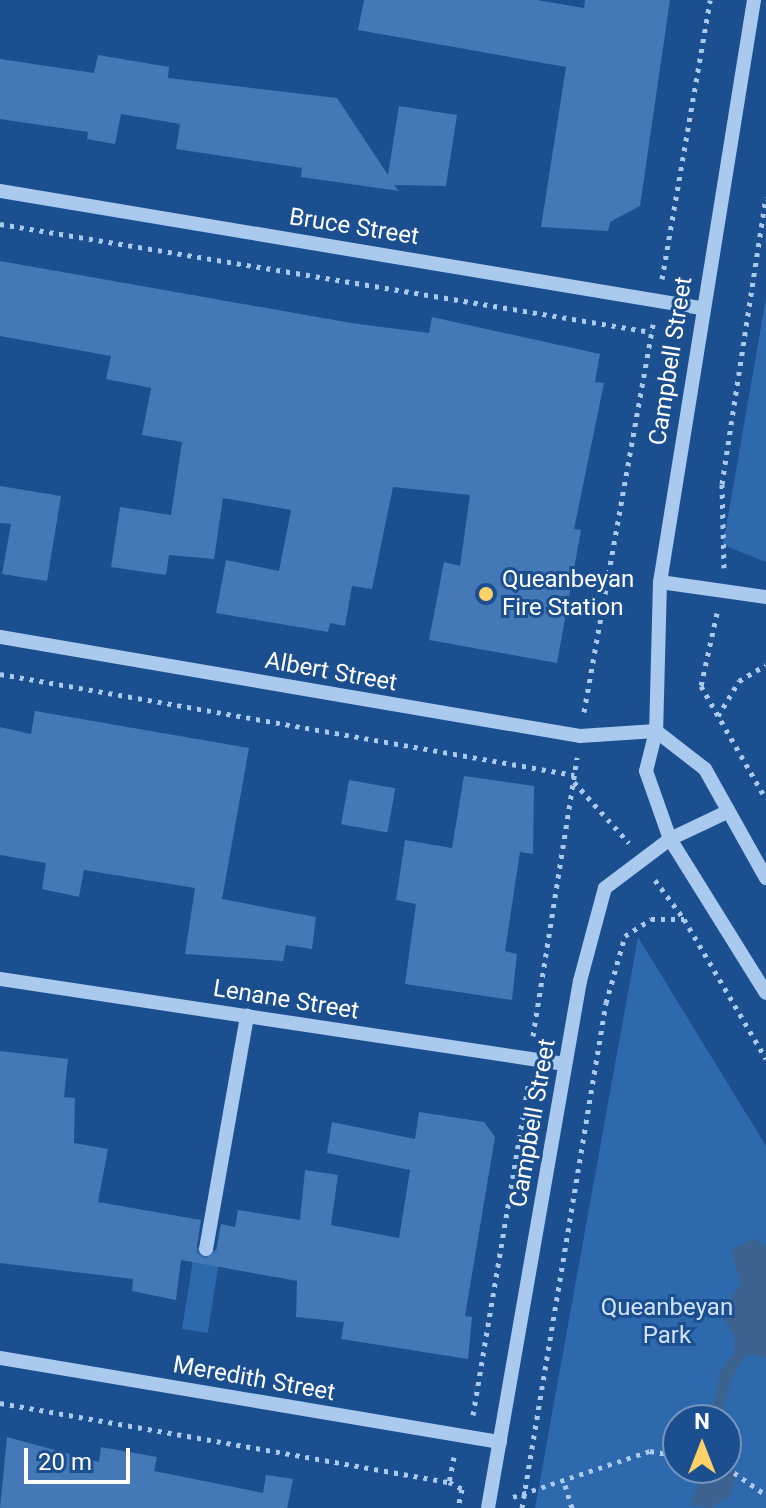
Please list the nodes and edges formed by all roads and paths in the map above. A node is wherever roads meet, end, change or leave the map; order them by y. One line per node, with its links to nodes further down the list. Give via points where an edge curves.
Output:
1 (754, 0): 5 (street, Campbell Street)
2 (0, 191): 5 (street, Bruce Street)
3 (766, 197): 8 (path, via 722,484 728,542)
4 (0, 224): 6 (path)
5 (701, 308): 7 (street, Campbell Street)
6 (651, 332)
7 (660, 582): 8 (street); 14 (street, Campbell Street)
8 (720, 591): 9 (street); 13 (path, via 701,686)
9 (766, 597)
10 (0, 637): 14 (street, Albert Street, via 580,736)
11 (766, 665): 13 (path, via 739,681)
12 (0, 674): 15 (path)
13 (718, 717): 16 (path)
14 (656, 731): 17 (street, via 705,769); 18 (street, Campbell Street, via 646,771)
15 (574, 775)
16 (766, 799)
17 (725, 813): 18 (street, Campbell Street); 19 (street)
18 (670, 839): 20 (street, Campbell Street); 25 (street, Campbell Street, via 605,888)
19 (766, 878)
20 (761, 973): 22 (street, Campbell Street)
21 (0, 979): 23 (street, Lenane Street)
22 (766, 993)
23 (247, 1016): 25 (street, Lenane Street); 26 (street)
24 (766, 1059): 35 (path, via 684,919 651,919 625,936 606,1003)
25 (565, 1064): 29 (street, Campbell Street)
26 (206, 1249)
27 (0, 1358): 29 (street, Meredith Street)
28 (0, 1403): 32 (path)
29 (500, 1442): 34 (street, Campbell Street)
30 (662, 1453): 36 (path, via 650,1451 565,1485)
31 (742, 1473): 33 (path)
32 (449, 1482)
33 (766, 1495)
34 (488, 1508)
35 (522, 1508)
36 (572, 1508)

